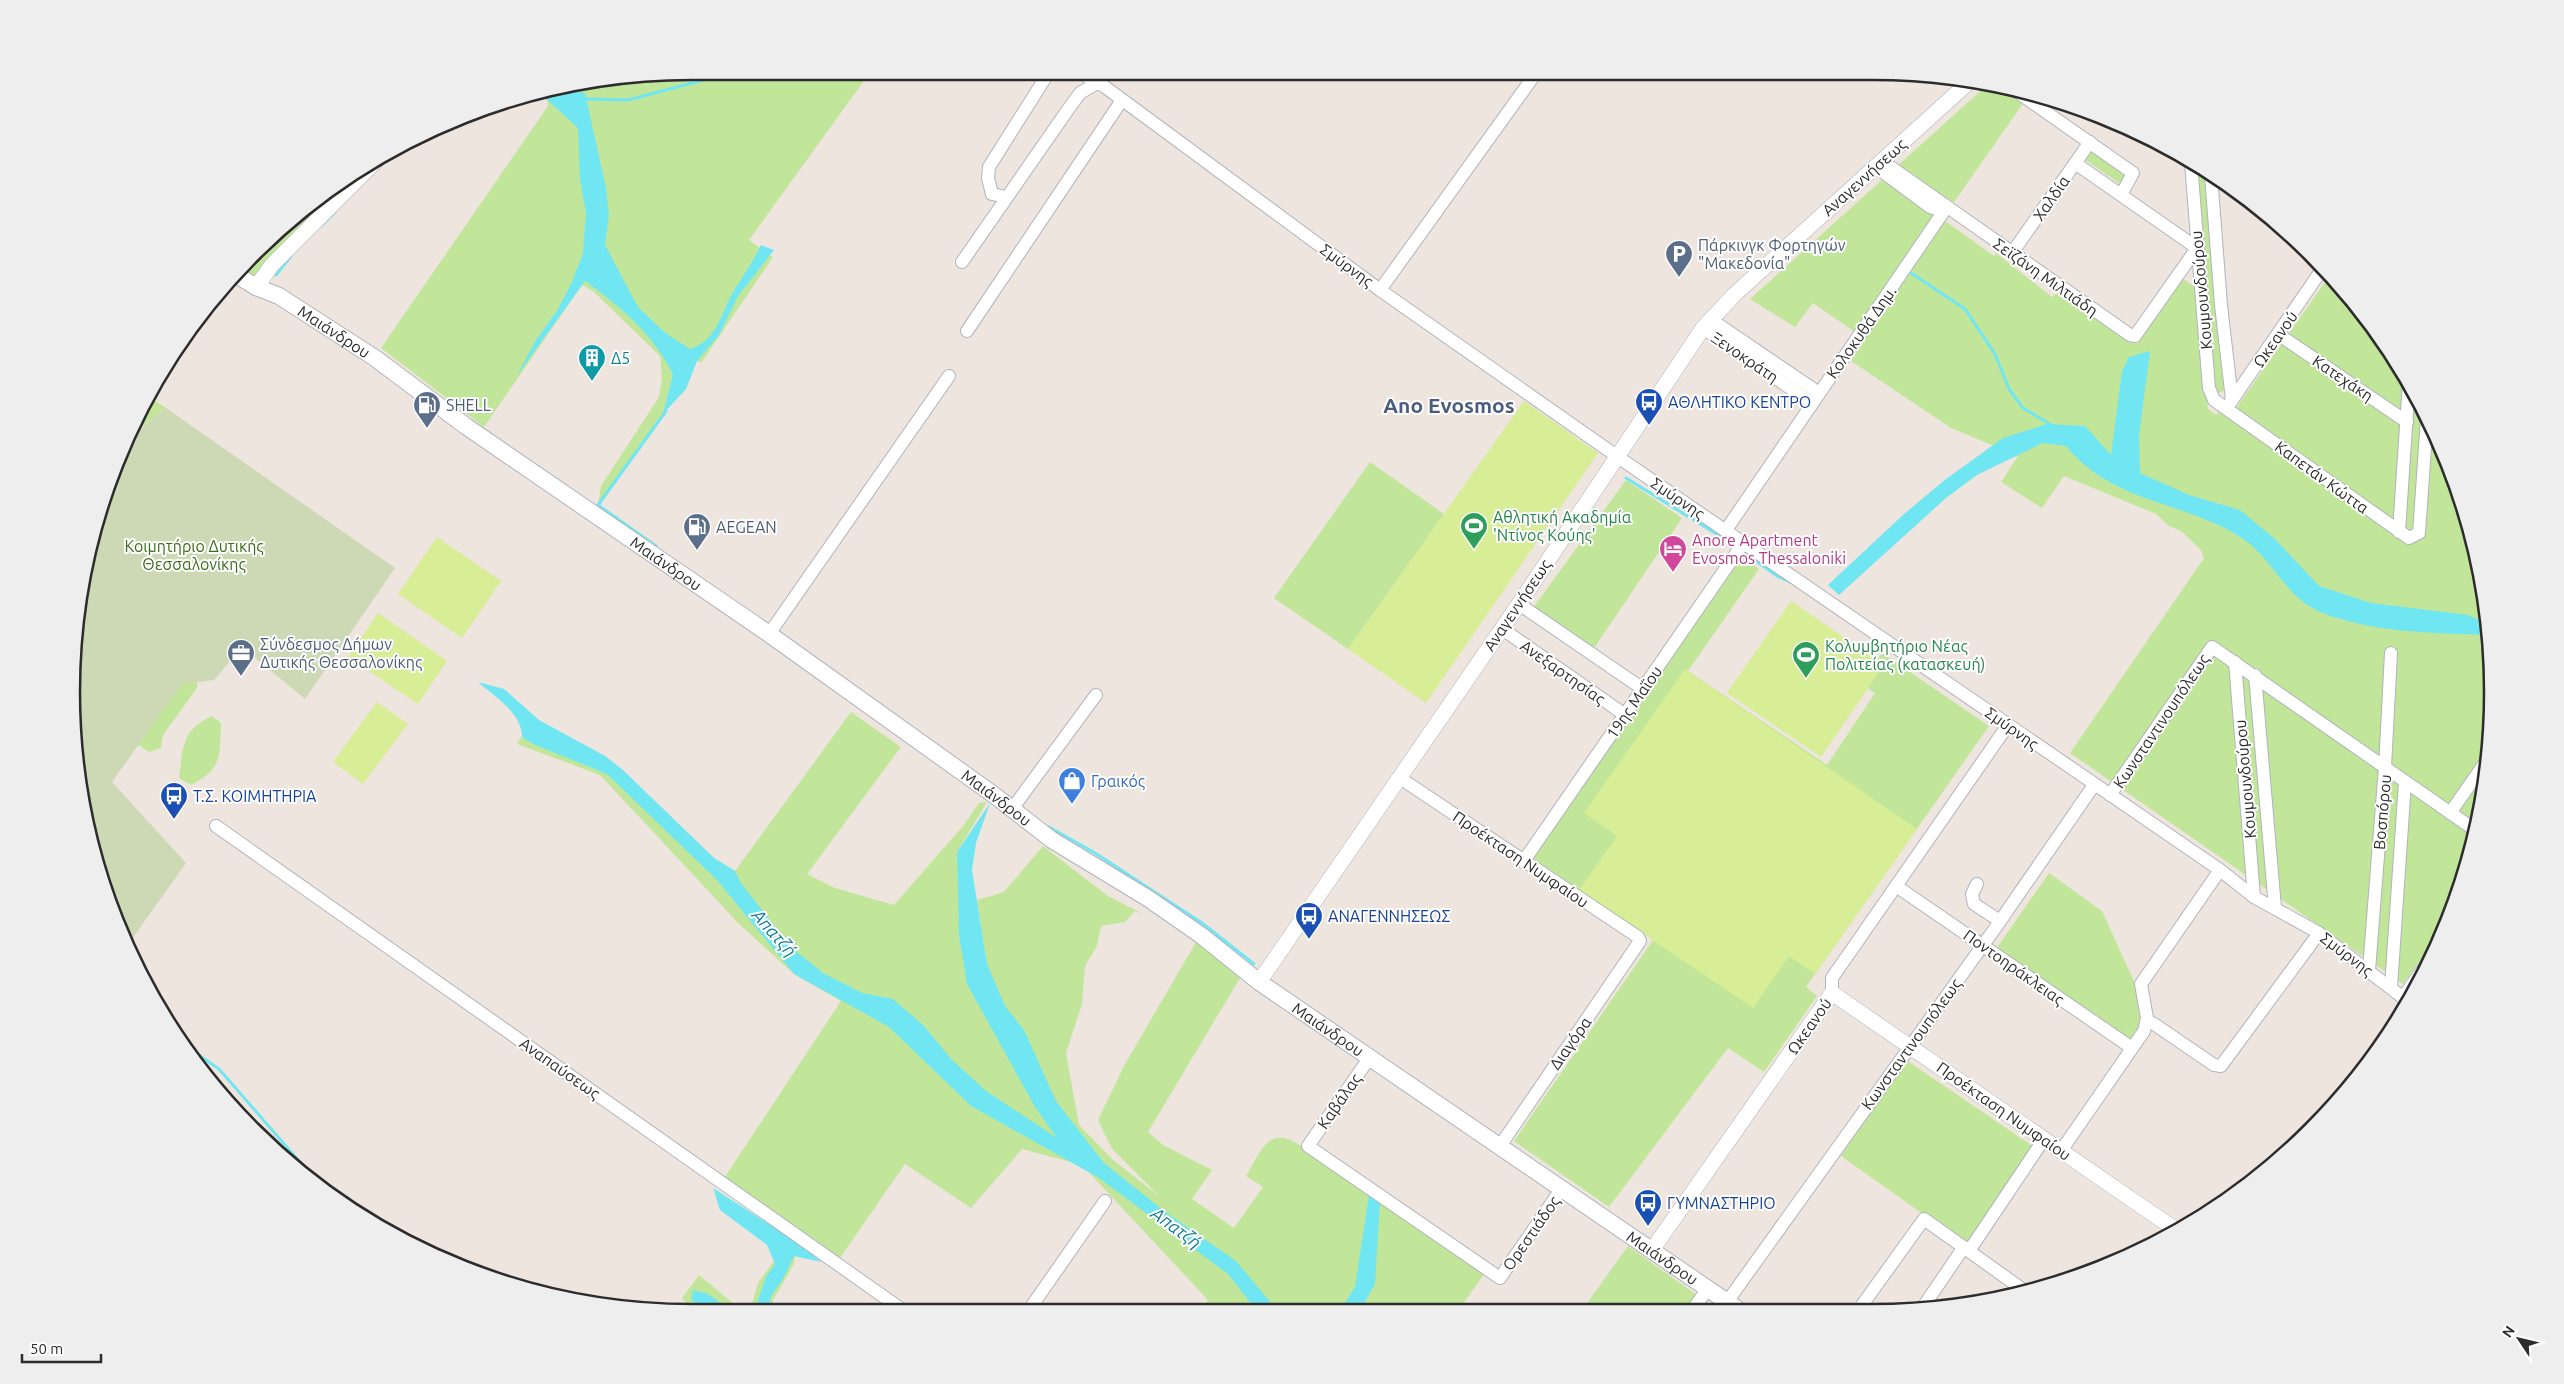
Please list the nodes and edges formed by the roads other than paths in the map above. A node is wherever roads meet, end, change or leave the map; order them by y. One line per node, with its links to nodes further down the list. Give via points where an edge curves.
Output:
1 (1044, 80): 15 (street, via 989,167 992,194)
2 (1092, 80): 4 (street, Σμύρνης)
3 (1531, 80): 23 (street)
4 (1097, 83): 6 (street, Σμύρνης); 15 (street, via 1080,93)
5 (1963, 87): 10 (street, Αναγεννήσεως)
6 (1122, 100): 23 (street, Σμύρνης); 25 (street)
7 (2031, 101): 8 (street)
8 (2090, 142): 9 (street, Χαλδία); 14 (street, via 2134,174)
9 (2075, 163): 14 (street); 18 (street, Χαλδία)
10 (1879, 164): 16 (street, Σεϊζάνη Μιλτιάδη, via 1930,207); 24 (street, Αναγεννήσεως)
11 (2192, 170): 17 (street, Κουμουνδούρου)
12 (357, 180): 22 (street, via 272,265)
13 (2212, 183): 30 (street, Κουμουνδούρου)
14 (2121, 195): 17 (street)
15 (1006, 197): 19 (street)
16 (1946, 208): 18 (street, Σεϊζάνη Μιλτιάδη); 29 (street, Κολοκυθά Δημ.)
17 (2197, 248): 18 (street, Σεϊζάνη Μιλτιάδη, via 2137,334 2130,335); 30 (street, Κουμουνδούρου, via 2209,388 2214,400)
18 (2012, 253)
19 (962, 262)
20 (2319, 274): 26 (street, Ωκεανού)
21 (241, 278): 22 (main road, Μαιάνδρου)
22 (256, 288): 39 (main road, Μαιάνδρου, via 279,296 374,358 468,427)
23 (1380, 290): 33 (street, Σμύρνης)
24 (1706, 323): 29 (street, Ξενοκράτη); 33 (street, Αναγεννήσεως)
25 (967, 331)
26 (2278, 334): 30 (street, Ωκεανού); 31 (street, Κατεχάκη)
27 (949, 376): 39 (street)
28 (2408, 397): 31 (street)
29 (1816, 398): 34 (street, Κολοκυθά Δημ.)
30 (2229, 405): 35 (street, Καπετάν Κώττα)
31 (2407, 422): 35 (street)
32 (2426, 432): 35 (street, via 2418,532 2409,538)
33 (1618, 457): 34 (street, Σμύρνης); 37 (street, Αναγεννήσεως)
34 (1726, 530): 36 (street, Σμύρνης)
35 (2400, 532)
36 (1744, 542): 43 (street, 19ης Μαΐου); 46 (street, Σμύρνης)
37 (1519, 604): 38 (street, Αναγεννήσεως); 43 (street, Ανεξαρτησίας)
38 (1501, 628): 45 (street, Ανεξαρτησίας); 49 (street, Αναγεννήσεως)
39 (769, 634): 53 (main road, Μαιάνδρου)
40 (2391, 653): 47 (street, Βοσπόρου)
41 (2235, 662): 42 (street); 52 (street, Κωνσταντινουπόλεως, via 2212,647); 61 (street, Κουμουνδούρου)
42 (2255, 676): 47 (street); 62 (street, Κουμουνδούρου)
43 (1643, 689): 45 (street, 19ης Μαΐου)
44 (1096, 694): 53 (street)
45 (1625, 715): 57 (street, 19ης Μαΐου)
46 (2008, 725): 51 (street, Σμύρνης); 60 (street, Ωκεανού)
47 (2385, 767): 50 (street); 67 (street, Βοσπόρου)
48 (2479, 771): 54 (street)
49 (1400, 778): 57 (street, Προέκταση Νυμφαίου); 68 (street, Αναγεννήσεως)
50 (2405, 782): 54 (street); 69 (street, Βοσπόρου)
51 (2094, 785): 52 (street, Σμύρνης); 63 (street, Κωνσταντινουπόλεως)
52 (2110, 796): 58 (street, Σμύρνης)
53 (1012, 809): 68 (main road, Μαιάνδρου, via 1052,840 1157,904)
54 (2450, 812): 55 (street)
55 (2469, 825)
56 (216, 826): 88 (street, Αναπαύσεως)
57 (1523, 862): 65 (street, Προέκταση Νυμφαίου)
58 (2220, 870): 61 (street, Σμύρνης); 72 (street, via 2141,984)
59 (1977, 884): 63 (street, via 1972,894 1974,904)
60 (1896, 886): 66 (street, Ποντοηράκλειας); 70 (street, Ωκεανού, via 1832,978)
61 (2254, 896): 62 (street, Σμύρνης)
62 (2275, 908): 64 (street, Σμύρνης)
63 (2000, 921): 66 (street, Κωνσταντινουπόλεως)
64 (2319, 933): 67 (street, Σμύρνης); 72 (street, via 2220,1066)
65 (1640, 941): 77 (street, Διαγόρα)
66 (1982, 945): 73 (street, Κωνσταντινουπόλεως); 74 (street, Ποντοηράκλειας)
67 (2369, 970): 69 (street, Σμύρνης)
68 (1259, 982): 75 (main road, Μαιάνδρου)
69 (2391, 987): 71 (street, Σμύρνης)
70 (1832, 993): 73 (street, Προέκταση Νυμφαίου); 83 (street, Ωκεανού)
71 (2403, 997)
72 (2147, 1022): 74 (street)
73 (1910, 1046): 76 (street, Προέκταση Νυμφαίου); 92 (street, Κωνσταντινουπόλεως)
74 (2132, 1048): 78 (street)
75 (1370, 1057): 77 (main road, Μαιάνδρου); 84 (street, Καβάλας, via 1308,1146)
76 (2044, 1139): 78 (street, Προέκταση Νυμφαίου); 82 (street)
77 (1500, 1146): 79 (main road, Μαιάνδρου)
78 (2061, 1151): 81 (street, Προέκταση Νυμφαίου)
79 (1562, 1188): 83 (main road, Μαιάνδρου); 84 (street, Ορεστιάδος)
80 (1105, 1201): 89 (street)
81 (2170, 1226)
82 (1966, 1249): 85 (street); 87 (street); 93 (street, via 1924,1219)
83 (1652, 1250): 86 (main road, Μαιάνδρου)
84 (1500, 1278)
85 (2018, 1286)
86 (1708, 1288): 90 (street); 91 (main road, Μαιάνδρου)
87 (1928, 1301)
88 (894, 1304)
89 (1033, 1304)
90 (1697, 1304)
91 (1730, 1304)
92 (1732, 1304)
93 (1863, 1304)

